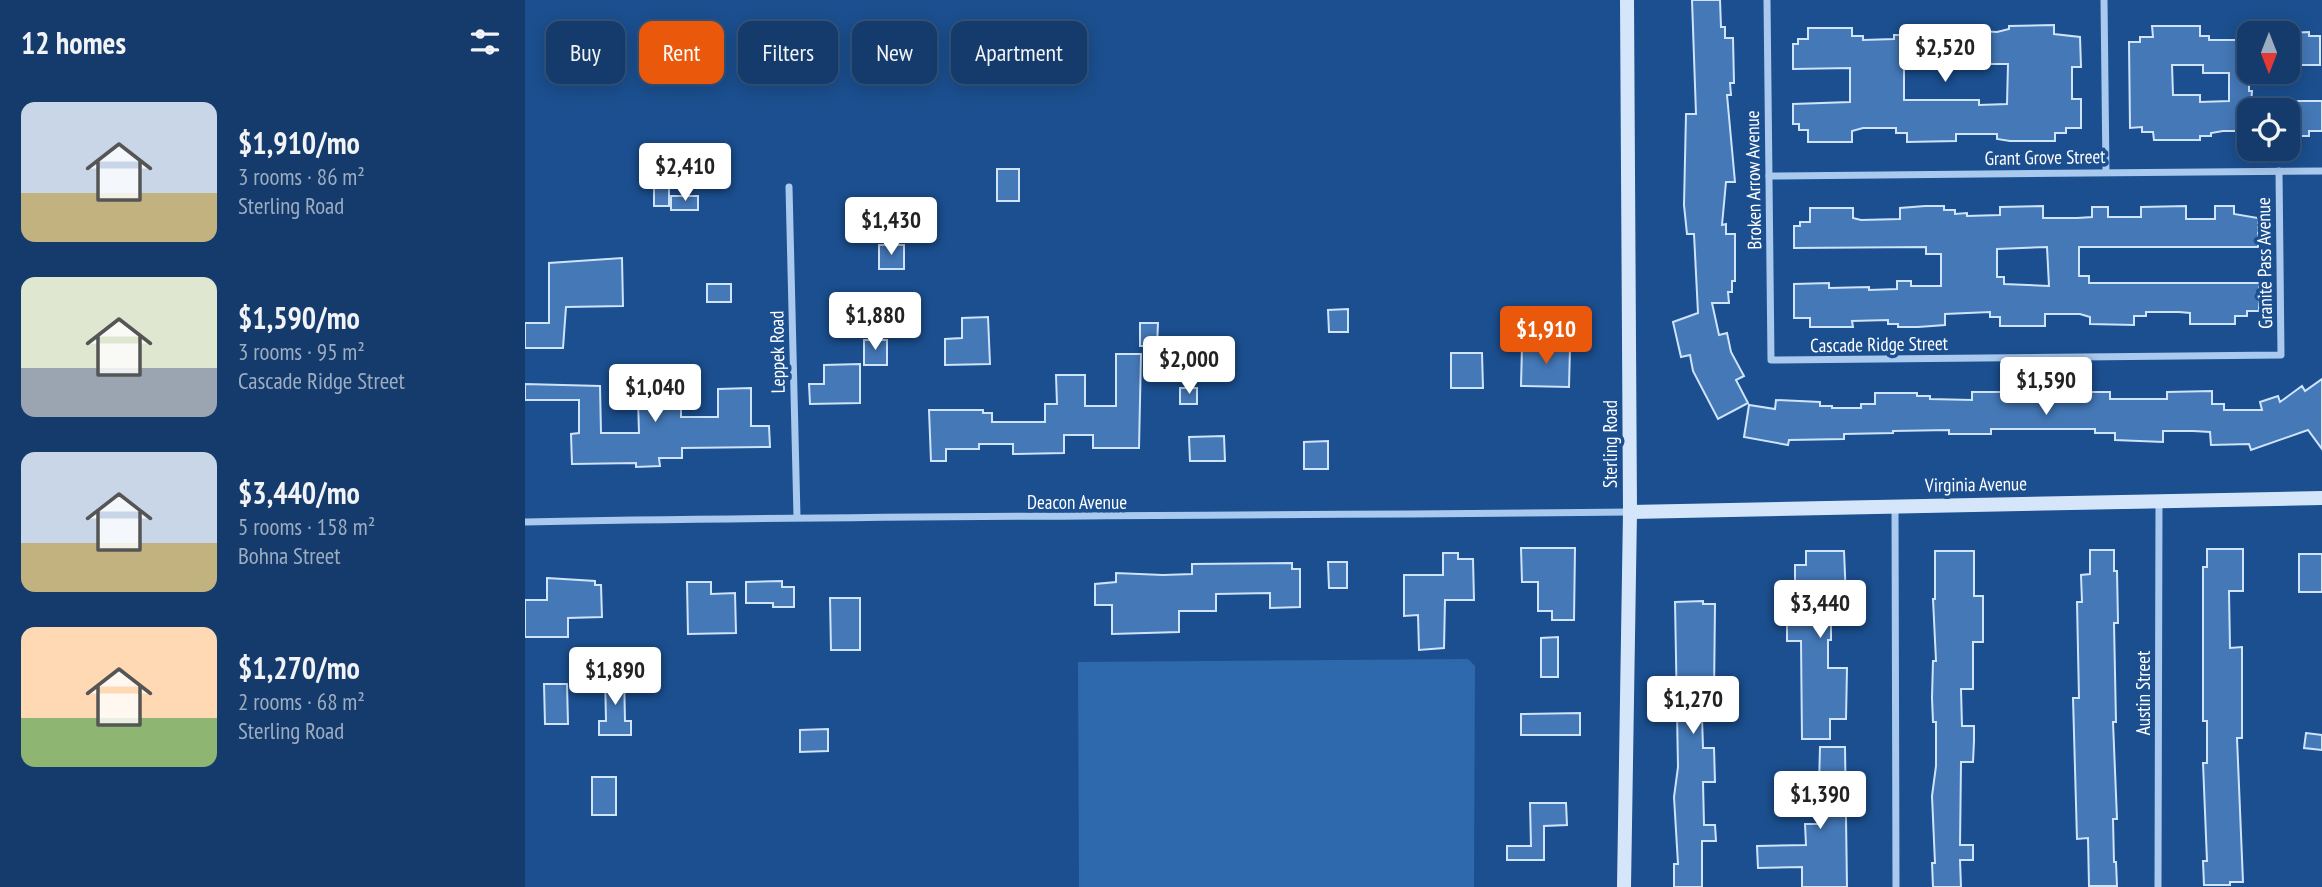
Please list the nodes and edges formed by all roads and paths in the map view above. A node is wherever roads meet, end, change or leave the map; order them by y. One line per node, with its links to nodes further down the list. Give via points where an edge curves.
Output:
1 (1627, 0): 14 (street, Sterling Road)
2 (1767, 0): 7 (street, Broken Arrow Avenue)
3 (2104, 0): 6 (street)
4 (2279, 171): 5 (street, Grant Grove Street); 6 (street, Grant Grove Street); 9 (street, Granite Pass Avenue)
5 (2322, 171)
6 (2106, 172): 7 (street, Grant Grove Street)
7 (1769, 176): 10 (street, Broken Arrow Avenue)
8 (789, 187): 15 (street, Leppek Road)
9 (2281, 355): 10 (street, Cascade Ridge Street)
10 (1771, 360)
11 (2322, 498): 12 (street, Virginia Avenue)
12 (2159, 499): 13 (street, Virginia Avenue); 19 (street, Austin Street)
13 (1895, 506): 14 (street, Virginia Avenue); 18 (street)
14 (1630, 512): 15 (street, Deacon Avenue); 17 (street, Sterling Road)
15 (797, 517): 16 (street, Deacon Avenue)
16 (525, 522)
17 (1624, 887)
18 (1895, 887)
19 (2158, 887)

